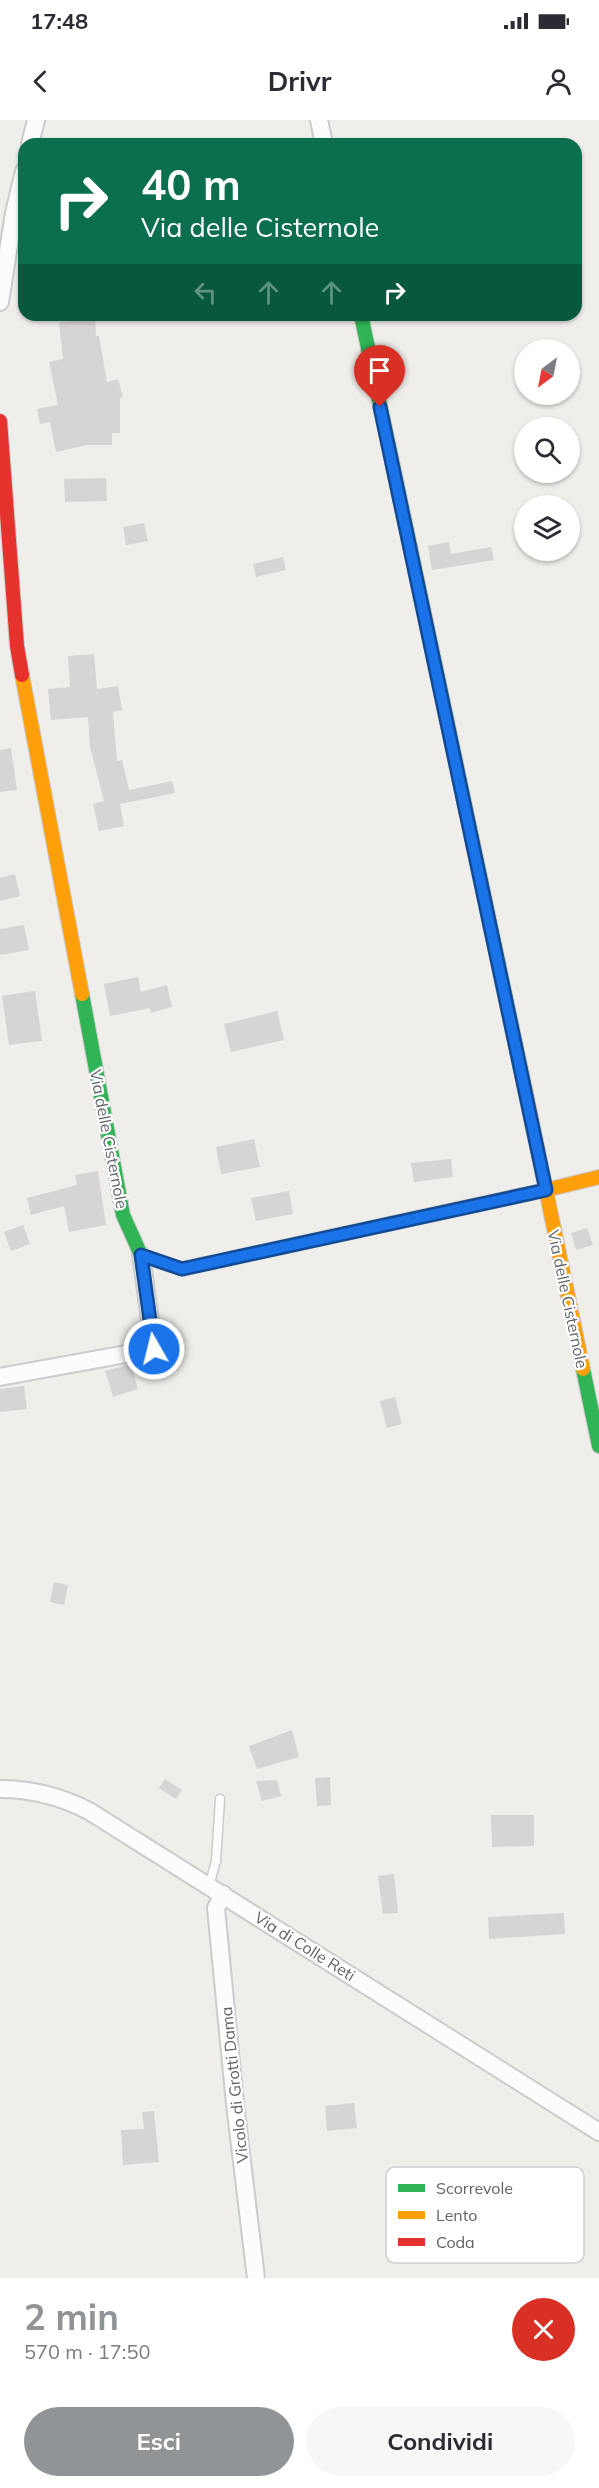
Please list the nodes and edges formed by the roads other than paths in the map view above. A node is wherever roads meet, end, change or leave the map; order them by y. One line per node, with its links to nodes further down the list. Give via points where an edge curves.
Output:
1 (36, 120): 3 (street)
2 (319, 120): 4 (street)
3 (32, 138)
4 (323, 138)
5 (18, 196): 6 (street)
6 (0, 302)
7 (362, 321): 11 (street, Via delle Cisternole)
8 (0, 422): 9 (street, Via delle Cisternole)
9 (3, 491): 12 (street, Via delle Cisternole, via 17,646 123,1215)
10 (599, 1178): 11 (street)
11 (546, 1190): 12 (street, via 182,1269); 14 (street, Via delle Cisternole)
12 (141, 1255): 13 (street, via 154,1349)
13 (0, 1377)
14 (599, 1446)
15 (0, 1789): 17 (street, Via di Colle Reti, via 42,1792 78,1805)
16 (220, 1799): 17 (lane)
17 (216, 1890): 18 (street, Via di Colle Reti); 19 (street, Vicolo di Grotti Dama, via 235,2104)
18 (599, 2132)
19 (256, 2278)

